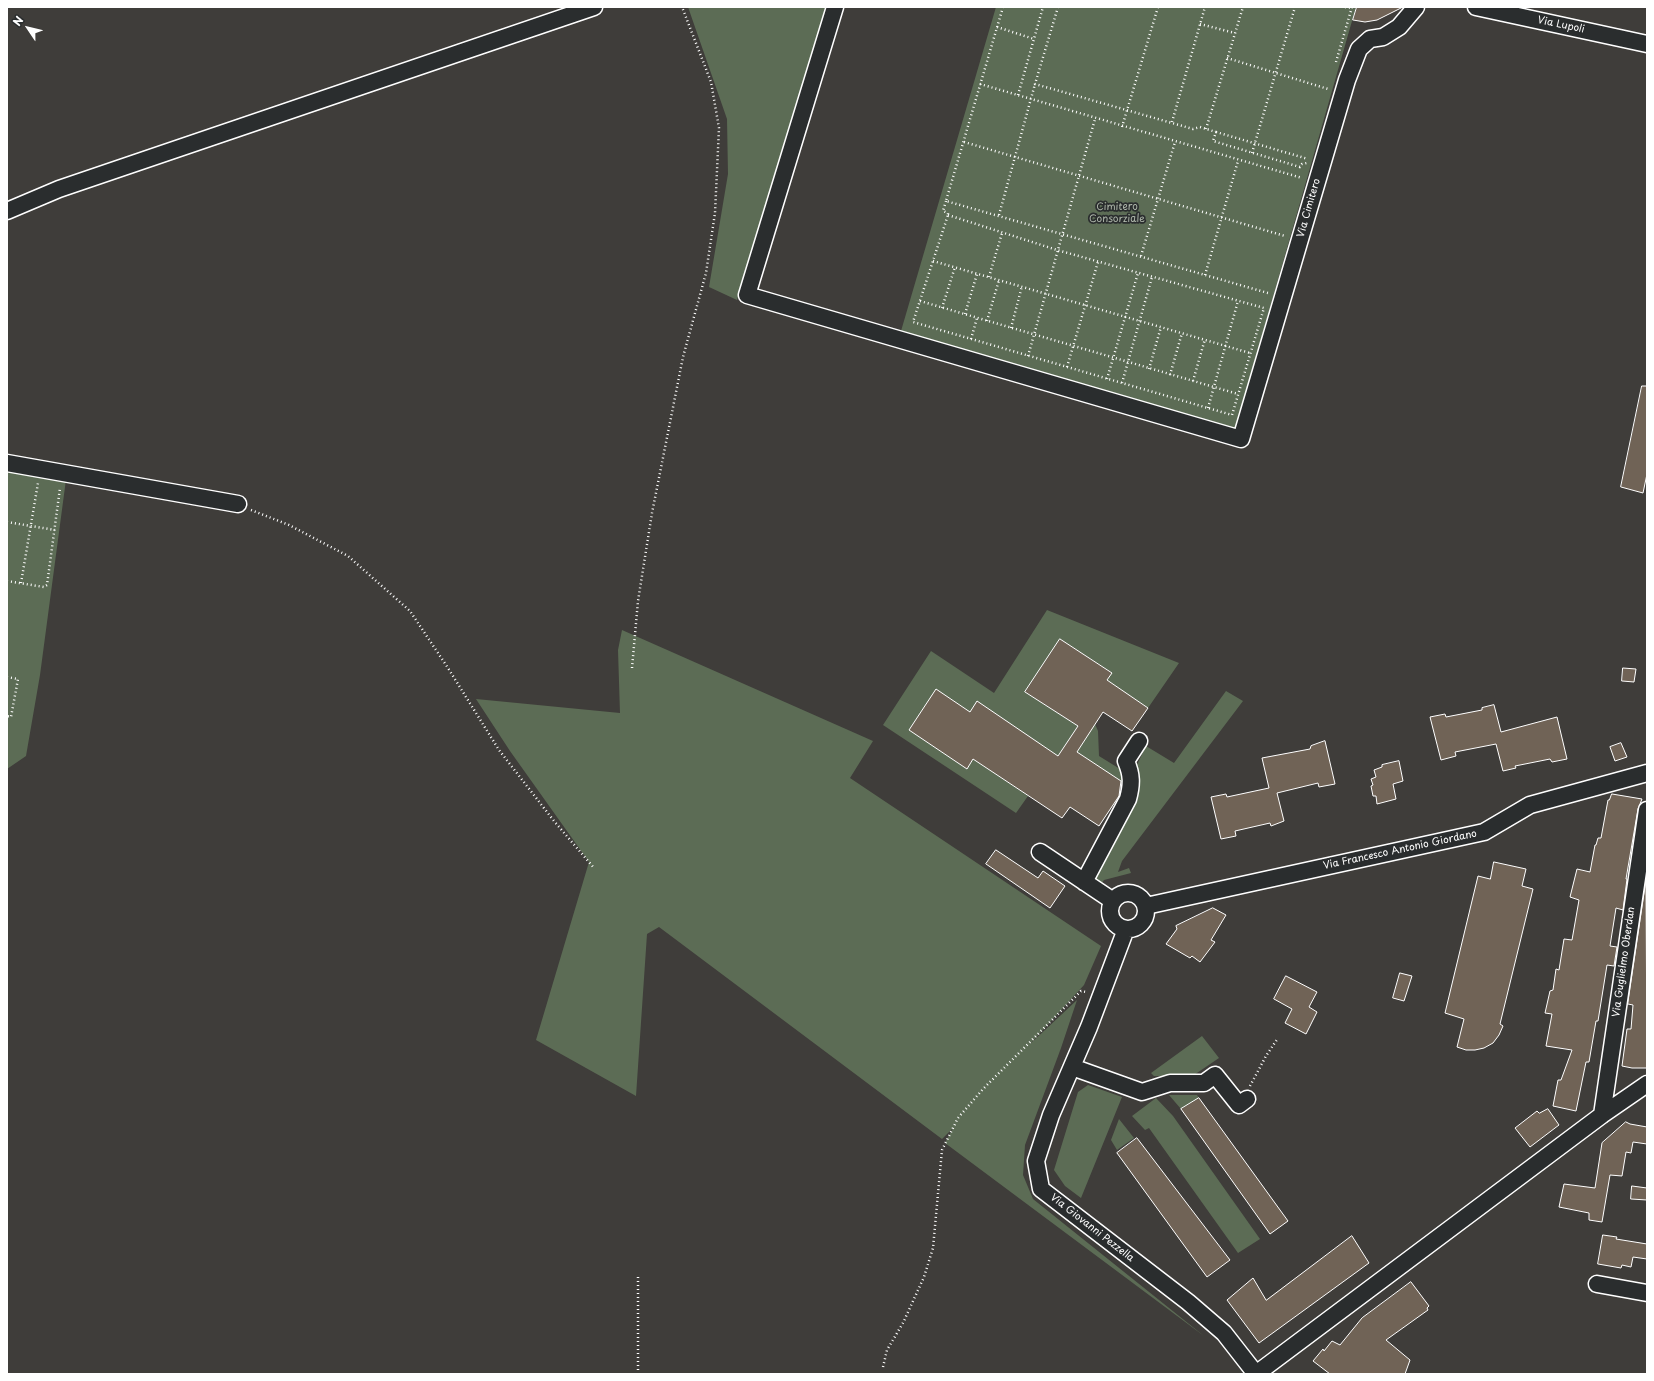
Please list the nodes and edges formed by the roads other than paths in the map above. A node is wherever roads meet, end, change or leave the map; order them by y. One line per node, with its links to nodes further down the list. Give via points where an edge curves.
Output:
1 (594, 7): 6 (street, via 59,189)
2 (835, 7): 3 (street, Via Cimitero, via 747,295 1241,439 1344,88 1359,49 1370,39 1383,37 1399,27)
3 (1416, 7)
4 (1476, 7): 5 (street, Via Lupoli)
5 (1647, 44)
6 (7, 211)
7 (7, 463): 8 (street)
8 (238, 504)
9 (1139, 741): 13 (street, via 1126,761 1131,772 1132,785 1128,799)
10 (1647, 773): 15 (street, Via Francesco Antonio Giordano, via 1530,805 1484,832)
11 (1647, 810): 20 (street, Via Guglielmo Oberdan)
12 (1040, 852): 13 (street)
13 (1084, 882): 14 (street)
14 (1113, 901): 15 (street, via 1122,894 1134,893); 16 (street, via 1110,913 1112,919 1120,928)
15 (1146, 906): 16 (street, via 1147,912 1143,923 1138,927)
16 (1126, 929): 17 (street, Via Giovanni Pezzella)
17 (1072, 1067): 19 (street, via 1142,1092 1170,1083 1204,1083 1214,1075 1239,1105); 23 (street, Via Giovanni Pezzella, via 1051,1115 1036,1161 1042,1189 1224,1332)
18 (1647, 1084): 20 (street)
19 (1247, 1099)
20 (1602, 1115): 23 (street)
21 (1597, 1284): 22 (street)
22 (1647, 1293)
23 (1256, 1374)

